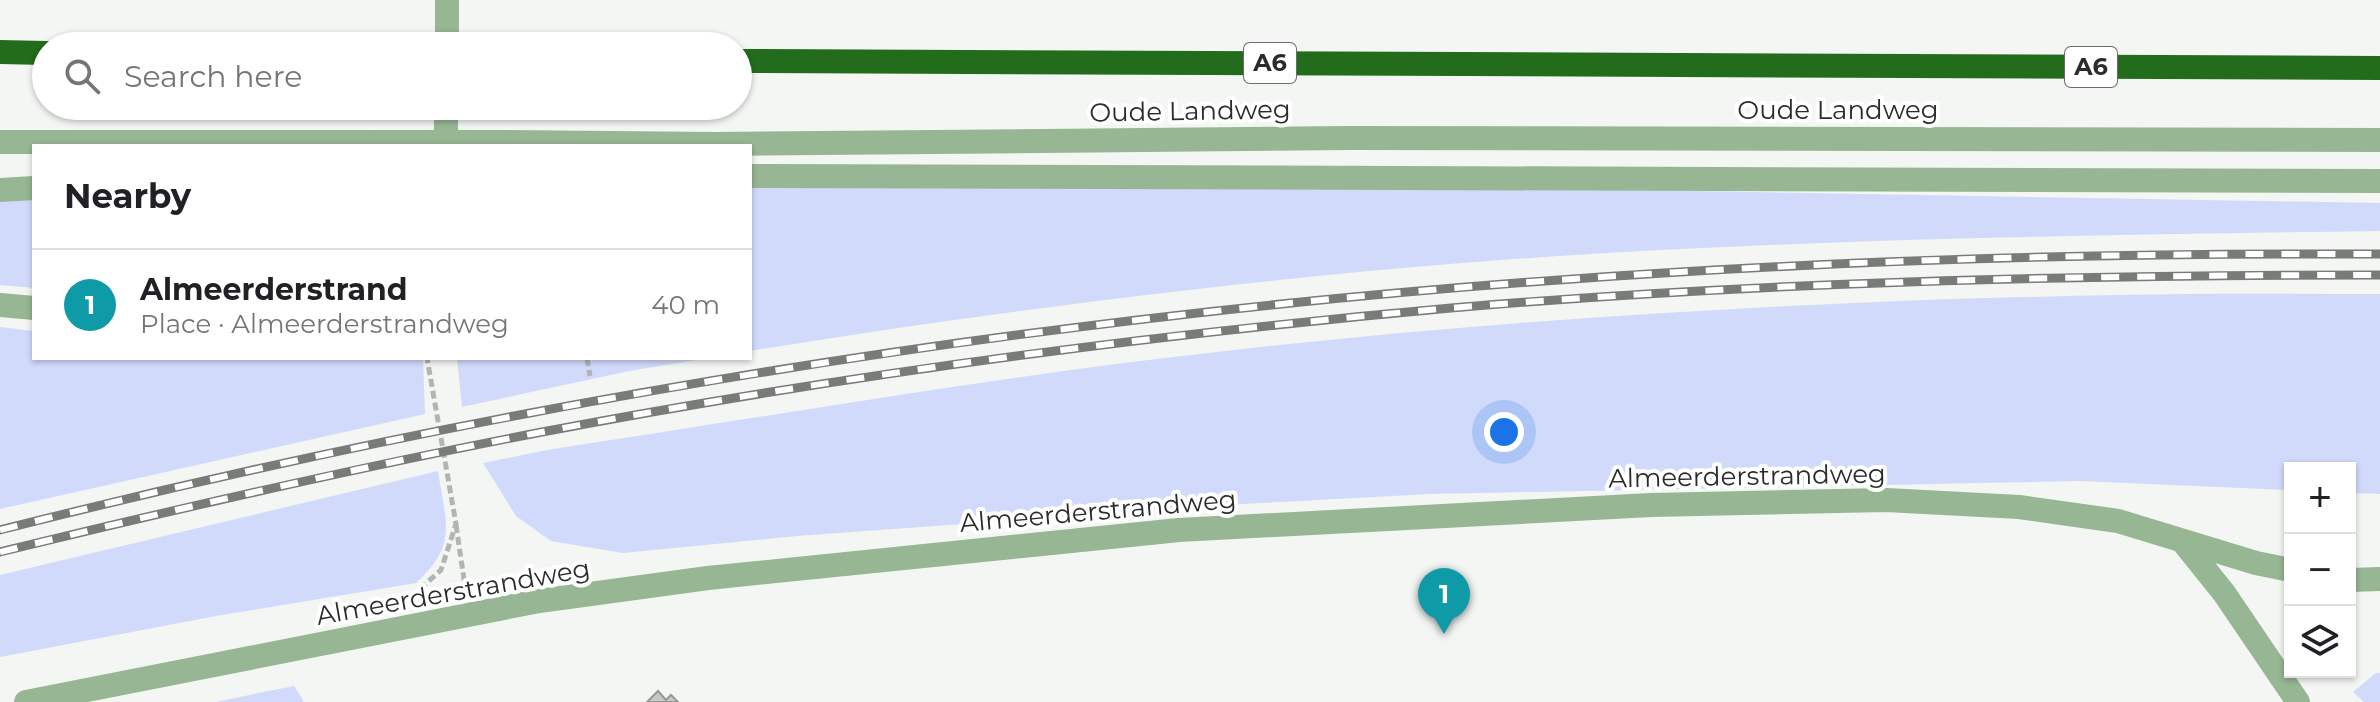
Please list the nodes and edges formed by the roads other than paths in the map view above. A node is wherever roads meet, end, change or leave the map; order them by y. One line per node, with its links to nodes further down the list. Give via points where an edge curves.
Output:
1 (447, 0): 2 (street)
2 (447, 32)
3 (0, 52): 4 (highway)
4 (32, 53)
5 (752, 61): 6 (highway, A6)
6 (2380, 68)
7 (446, 120): 10 (street)
8 (2380, 140): 9 (street, Oude Landweg, bridge)
9 (0, 142)
10 (446, 144)
11 (752, 176): 12 (street)
12 (2380, 181)
13 (32, 188): 14 (street)
14 (0, 190)
15 (0, 305): 16 (street)
16 (32, 308)
17 (2183, 542): 18 (street, Almeerderstrandweg); 21 (street, Almeerderstrandweg, via 2118,521 2019,507 1886,500 1651,505 1179,530 708,578 539,601); 22 (street)
18 (2284, 568)
19 (2380, 579): 20 (street)
20 (2356, 580)
21 (26, 702)
22 (2298, 702)

